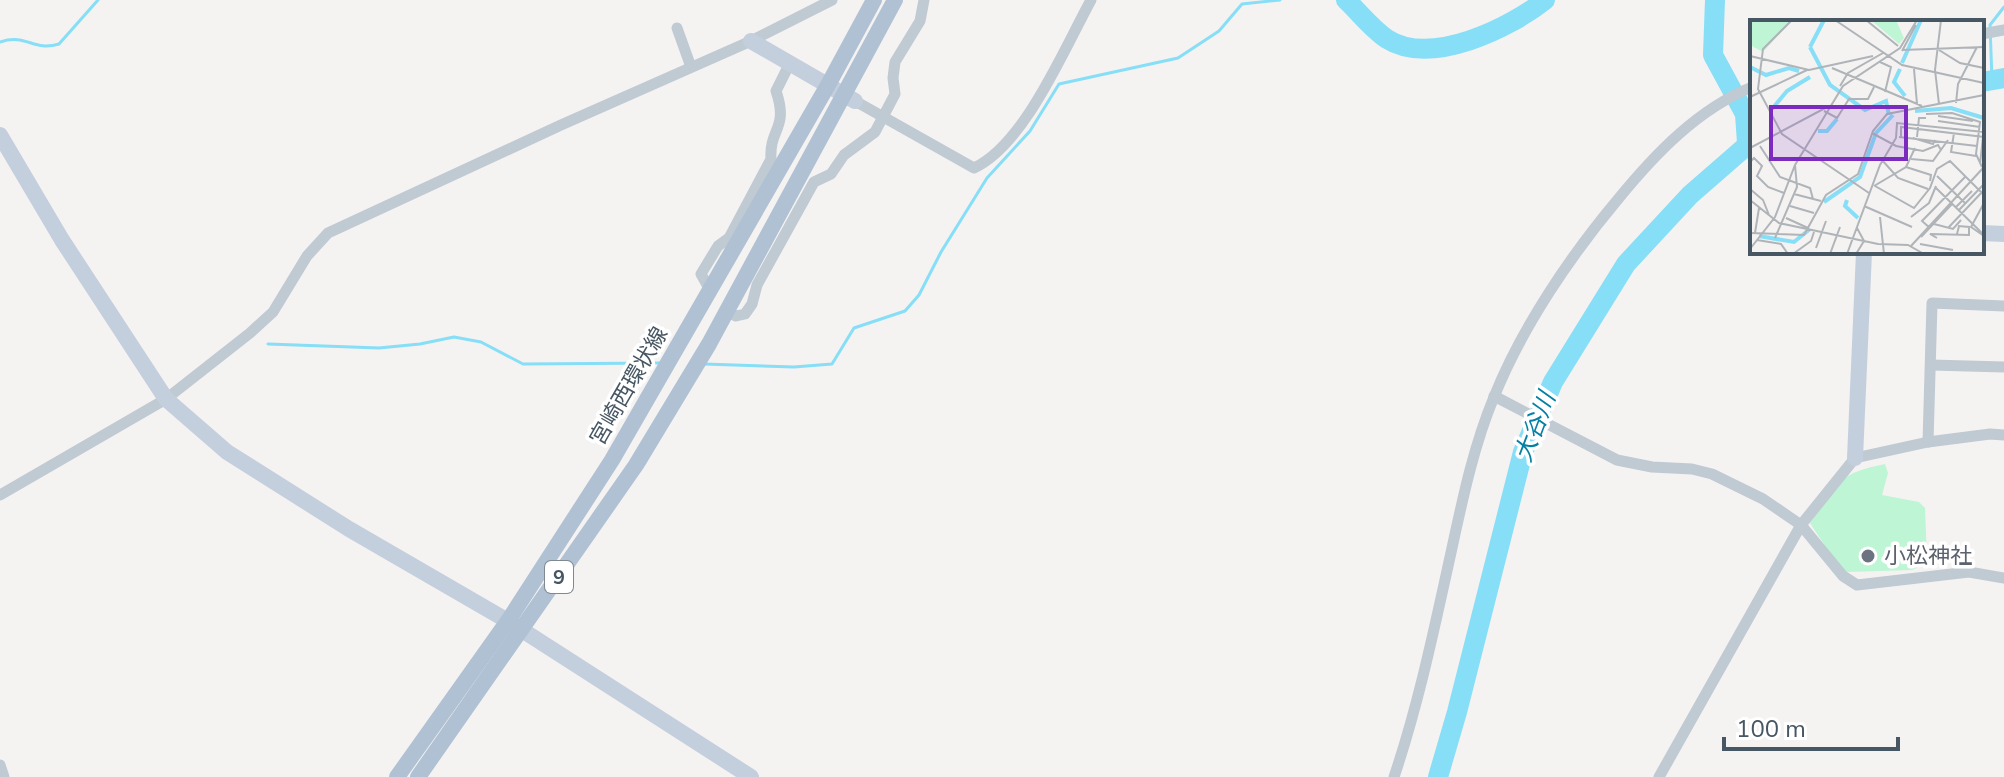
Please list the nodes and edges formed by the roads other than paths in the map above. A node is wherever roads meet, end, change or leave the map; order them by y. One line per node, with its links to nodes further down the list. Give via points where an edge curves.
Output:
1 (832, 0): 9 (street)
2 (874, 0): 12 (main road, 宮崎西環状線 / 9)
3 (895, 0): 14 (main road, 宮崎西環状線 / 9)
4 (924, 0): 15 (street, via 920,21 895,62 895,94)
5 (1091, 0): 15 (street, via 1027,118 985,163 974,168)
6 (677, 28): 11 (street)
7 (2004, 30): 8 (street)
8 (1984, 34)
9 (751, 41): 10 (street); 11 (street)
10 (790, 63): 12 (street); 20 (street, via 776,91 781,123 770,146 771,159 729,238 701,274)
11 (691, 67): 26 (street, via 328,233 307,256 273,312)
12 (828, 85): 14 (street); 20 (main road, 宮崎西環状線 / 9)
13 (1750, 88): 25 (street, via 1677,136 1615,202 1563,269 1507,367)
14 (849, 98): 15 (street); 22 (main road, 宮崎西環状線 / 9)
15 (881, 116): 22 (street, via 875,132 844,155 831,174 814,182 745,314)
16 (0, 135): 26 (street)
17 (1984, 233): 18 (street)
18 (2004, 234)
19 (1864, 254): 29 (street)
20 (710, 290): 33 (main road, 宮崎西環状線 / 9)
21 (2004, 306): 23 (street, via 1932,303)
22 (726, 311): 33 (main road, 宮崎西環状線 / 9, via 636,465)
23 (1931, 365): 24 (street); 28 (street)
24 (2004, 367)
25 (1497, 398): 31 (street, via 1617,460 1712,474); 39 (street, via 1467,483)
26 (166, 399): 30 (street); 33 (street, via 227,452)
27 (2004, 435): 28 (street)
28 (1928, 442): 29 (street)
29 (1855, 458): 31 (street)
30 (0, 495)
31 (1801, 525): 32 (street, via 1843,576 1857,585 1969,572); 40 (street)
32 (2004, 578)
33 (514, 626): 36 (main road, 宮崎西環状線 / 9); 37 (main road, 宮崎西環状線 / 9); 38 (street)
34 (0, 765): 35 (street)
35 (4, 777)
36 (397, 777)
37 (418, 777)
38 (751, 777)
39 (1394, 777)
40 (1659, 777)

